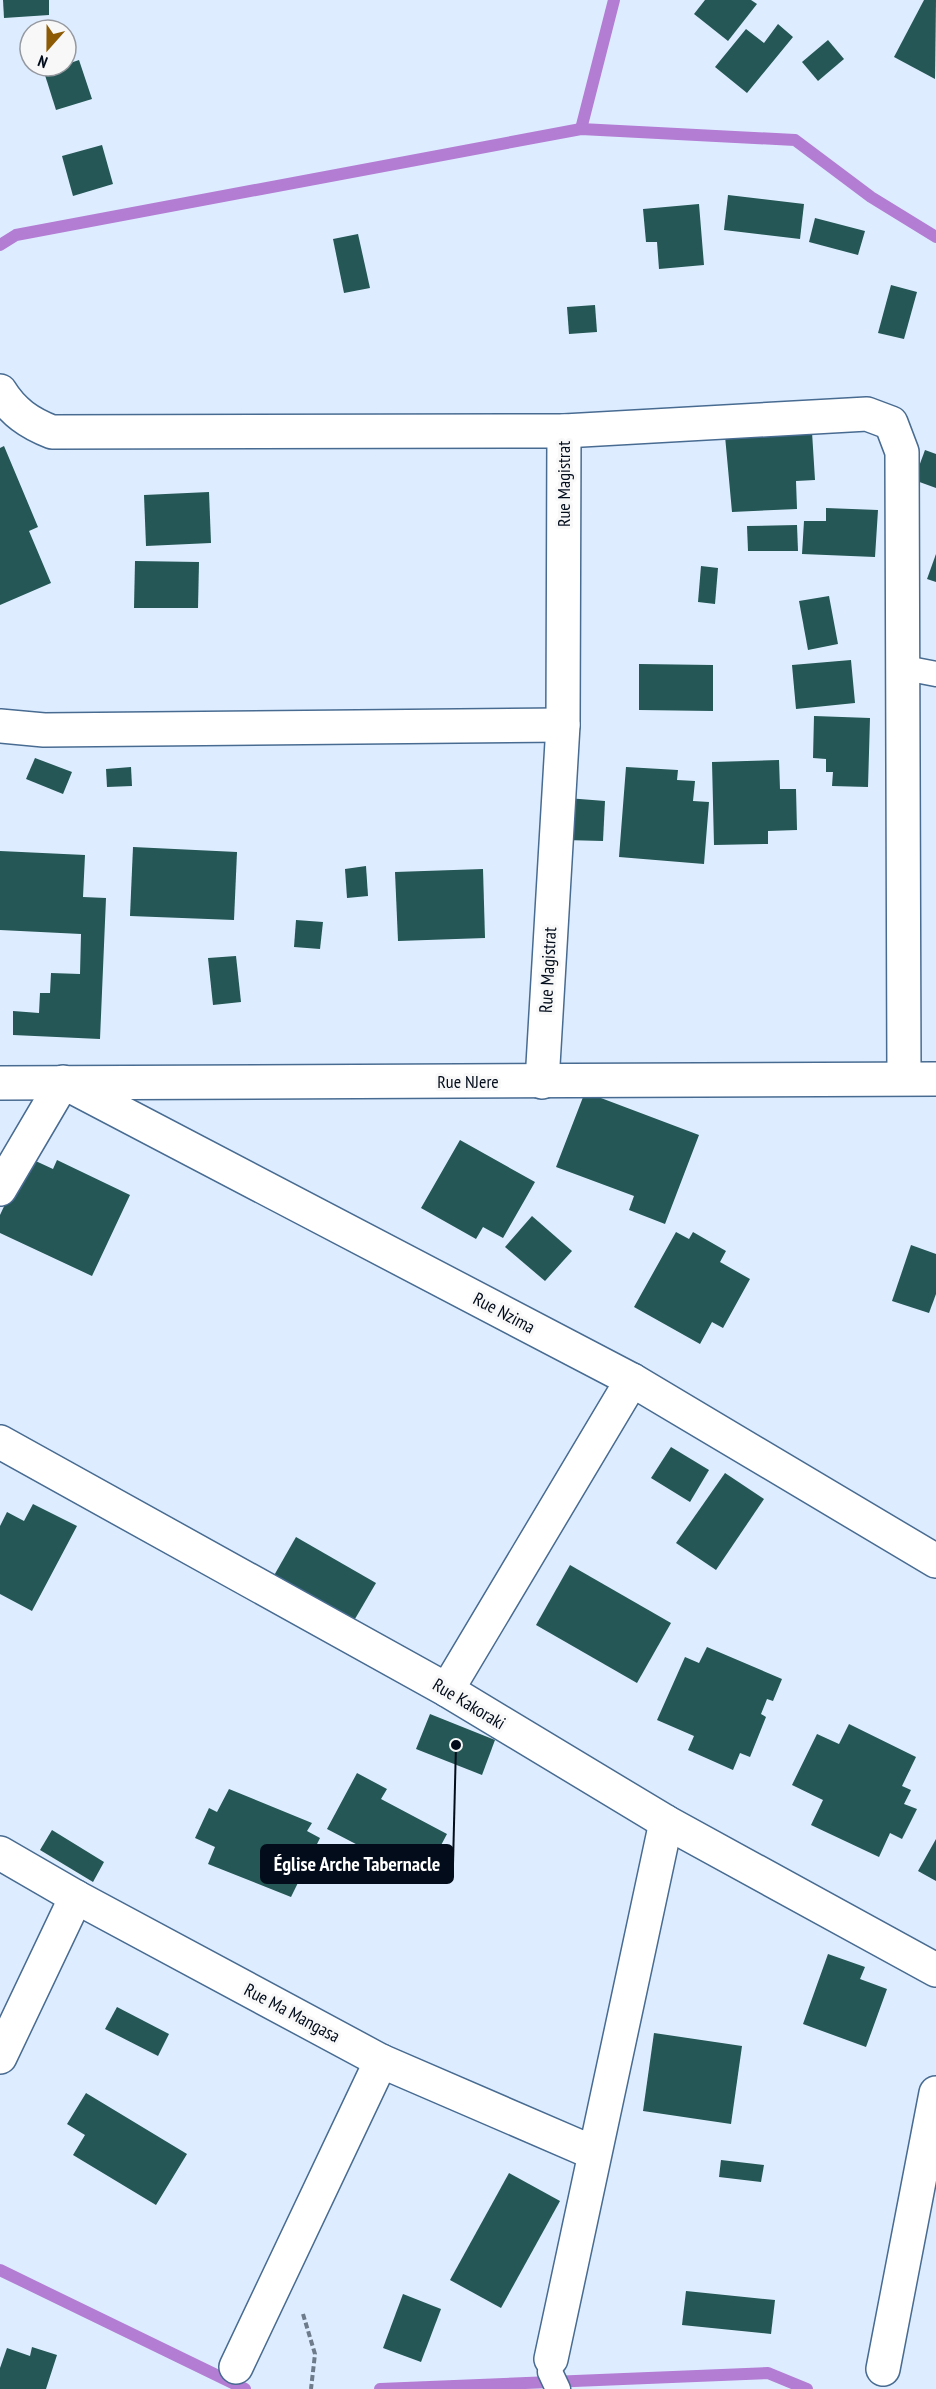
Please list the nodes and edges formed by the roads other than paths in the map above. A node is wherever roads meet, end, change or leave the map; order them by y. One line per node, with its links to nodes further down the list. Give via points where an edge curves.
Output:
1 (0, 391): 2 (street, Rue Magistrat, via 29,423 52,432)
2 (564, 431): 3 (street, via 867,414 891,423 902,452); 5 (street, Rue Magistrat)
3 (904, 668): 4 (lane); 7 (street)
4 (936, 674)
5 (562, 725): 6 (street, via 56,730); 10 (street, Rue Magistrat)
6 (0, 726)
7 (904, 1078): 8 (street, Rue NJere); 10 (street, Rue NJere)
8 (936, 1079)
9 (63, 1082): 10 (street, Rue NJere); 11 (street, Rue NJere); 12 (street); 13 (street, Rue Nzima)
10 (542, 1082)
11 (0, 1083)
12 (0, 1189)
13 (632, 1380): 15 (street, Rue Nzima); 16 (street)
14 (0, 1442): 16 (street, Rue Kakoraki)
15 (936, 1561)
16 (447, 1690): 17 (street, Rue Kakoraki)
17 (666, 1822): 20 (street, Rue Kakoraki); 24 (street)
18 (0, 1853): 19 (street, Rue Ma Mangasa)
19 (76, 1897): 21 (street); 22 (street, Rue Ma Mangasa)
20 (936, 1970)
21 (0, 2057)
22 (381, 2061): 24 (street, Rue Ma Mangasa); 25 (street)
23 (936, 2093): 26 (street)
24 (594, 2153): 27 (street)
25 (236, 2367)
26 (883, 2369)
27 (553, 2373)

